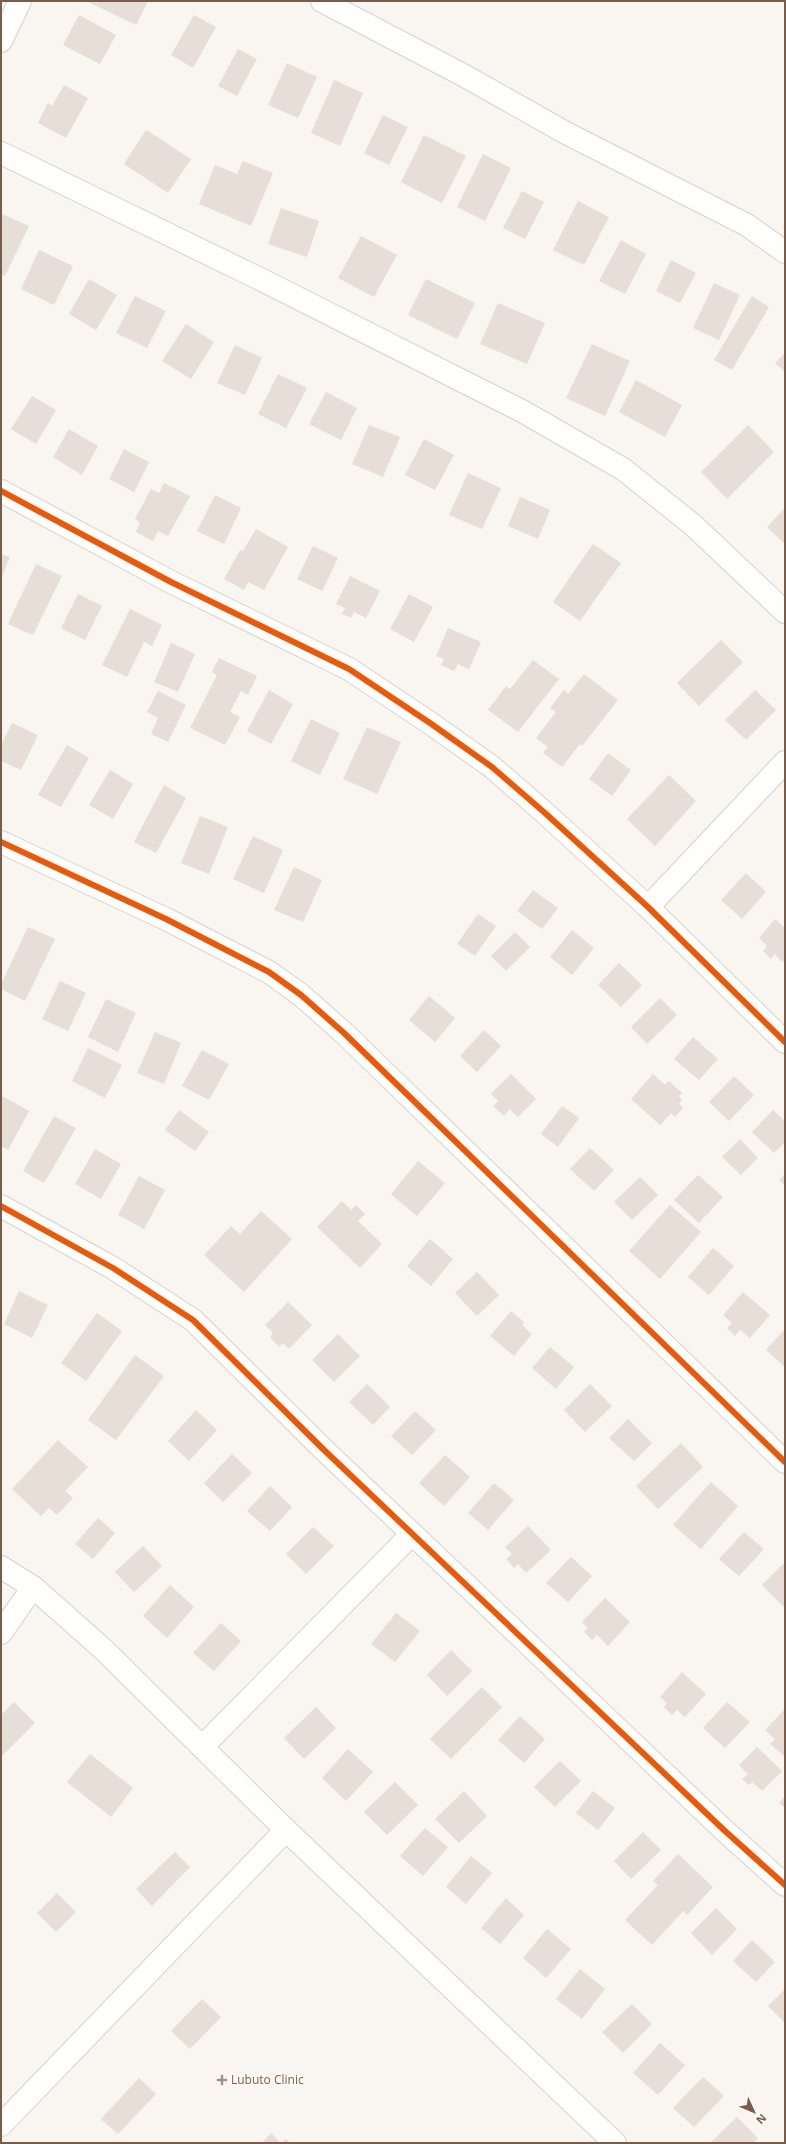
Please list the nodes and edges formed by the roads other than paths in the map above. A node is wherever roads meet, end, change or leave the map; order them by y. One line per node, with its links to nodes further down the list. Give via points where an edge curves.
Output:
1 (20, 1): 3 (street)
2 (333, 3): 5 (street, via 566,133 748,225)
3 (1, 41)
4 (1, 153): 7 (street, via 258,278 522,411 623,468 693,525)
5 (785, 252)
6 (1, 491): 10 (street, via 171,582 349,669 492,767)
7 (785, 612)
8 (785, 762): 10 (street)
9 (1, 842): 13 (street, via 166,919 269,972 300,995 344,1033)
10 (648, 907): 11 (street)
11 (785, 1042)
12 (1, 1206): 14 (street, via 113,1268 193,1320)
13 (785, 1462)
14 (412, 1534): 18 (street); 20 (street)
15 (1, 1567): 16 (street)
16 (32, 1587): 17 (street); 18 (street, via 104,1650)
17 (1, 1633)
18 (202, 1747): 19 (street)
19 (286, 1830): 21 (street); 22 (street)
20 (785, 1885)
21 (1, 2125)
22 (614, 2143)

